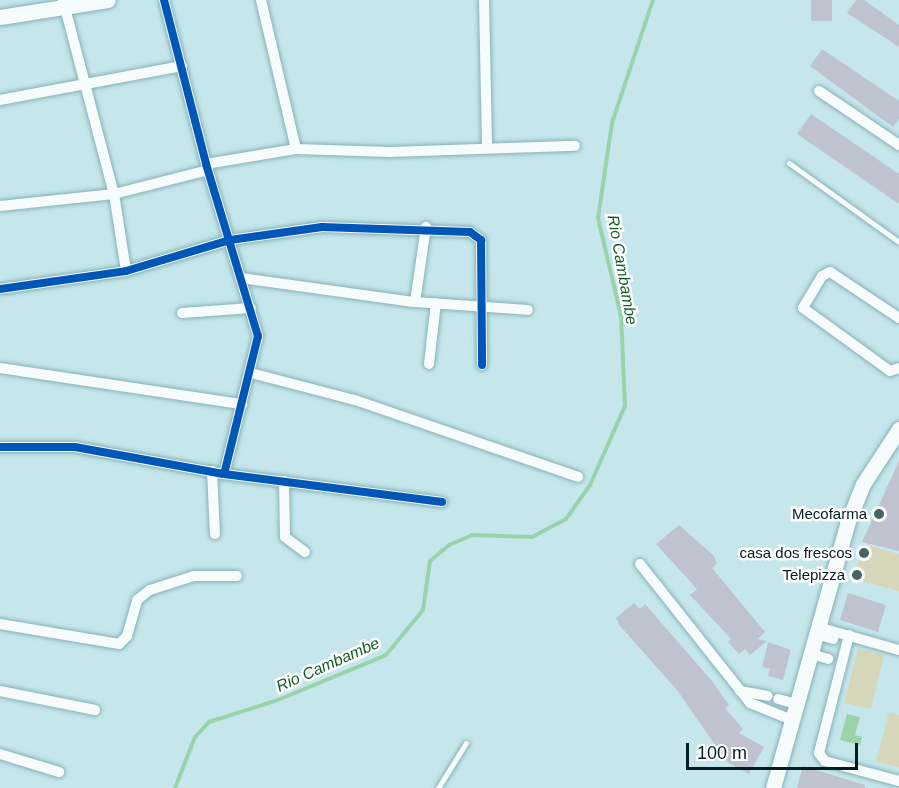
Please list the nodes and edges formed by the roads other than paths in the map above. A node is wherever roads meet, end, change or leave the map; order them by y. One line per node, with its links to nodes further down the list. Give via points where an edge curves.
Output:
1 (108, 0): 5 (street)
2 (164, 0): 7 (street)
3 (261, 0): 14 (street)
4 (484, 0): 13 (street)
5 (64, 3): 6 (street); 8 (street)
6 (0, 17)
7 (182, 66): 8 (street); 16 (street)
8 (86, 85): 10 (street); 17 (street)
9 (819, 91): 11 (street)
10 (0, 100)
11 (899, 145)
12 (575, 146): 13 (street)
13 (487, 148): 14 (street, via 390,152)
14 (296, 149): 16 (street)
15 (789, 163): 21 (lane)
16 (207, 167): 17 (street); 20 (street)
17 (114, 194): 18 (street); 22 (street)
18 (0, 206)
19 (426, 227): 20 (street, via 322,227); 25 (street); 27 (street, via 478,234)
20 (230, 240): 22 (street); 23 (street)
21 (899, 242)
22 (126, 272): 24 (street)
23 (241, 278): 25 (street); 28 (street)
24 (0, 289)
25 (415, 302): 26 (street)
26 (436, 303): 27 (street); 32 (street)
27 (482, 307): 29 (street); 33 (street)
28 (251, 308): 30 (street); 36 (street, via 258,348)
29 (528, 310)
30 (182, 313)
31 (899, 318): 35 (street, via 830,272 822,276 803,308 890,371)
32 (429, 364)
33 (482, 365)
34 (0, 368): 37 (street)
35 (899, 368)
36 (251, 373): 37 (street); 42 (street, via 355,400)
37 (242, 404): 41 (street)
38 (899, 429): 50 (street, via 863,484)
39 (0, 447): 40 (street, via 75,447)
40 (212, 471): 41 (street); 45 (street)
41 (224, 474): 43 (street)
42 (578, 477)
43 (284, 481): 44 (street); 46 (street, via 285,537)
44 (442, 502)
45 (215, 534)
46 (305, 552)
47 (640, 564): 56 (street)
48 (237, 576): 49 (street, via 194,576 150,590 136,600 127,636 119,644)
49 (0, 624)
50 (817, 631): 51 (street); 51 (street); 53 (street)
51 (842, 639): 52 (street); 54 (street)
52 (899, 650)
53 (811, 654): 54 (street); 57 (street)
54 (834, 660): 63 (street, via 821,757)
55 (0, 691): 58 (street)
56 (740, 691): 57 (street); 59 (street, via 750,703)
57 (797, 704): 59 (street)
58 (95, 710)
59 (792, 720): 65 (street)
60 (466, 743): 64 (lane)
61 (0, 754): 62 (street)
62 (59, 772)
63 (899, 781)
64 (438, 788)
65 (773, 788)

